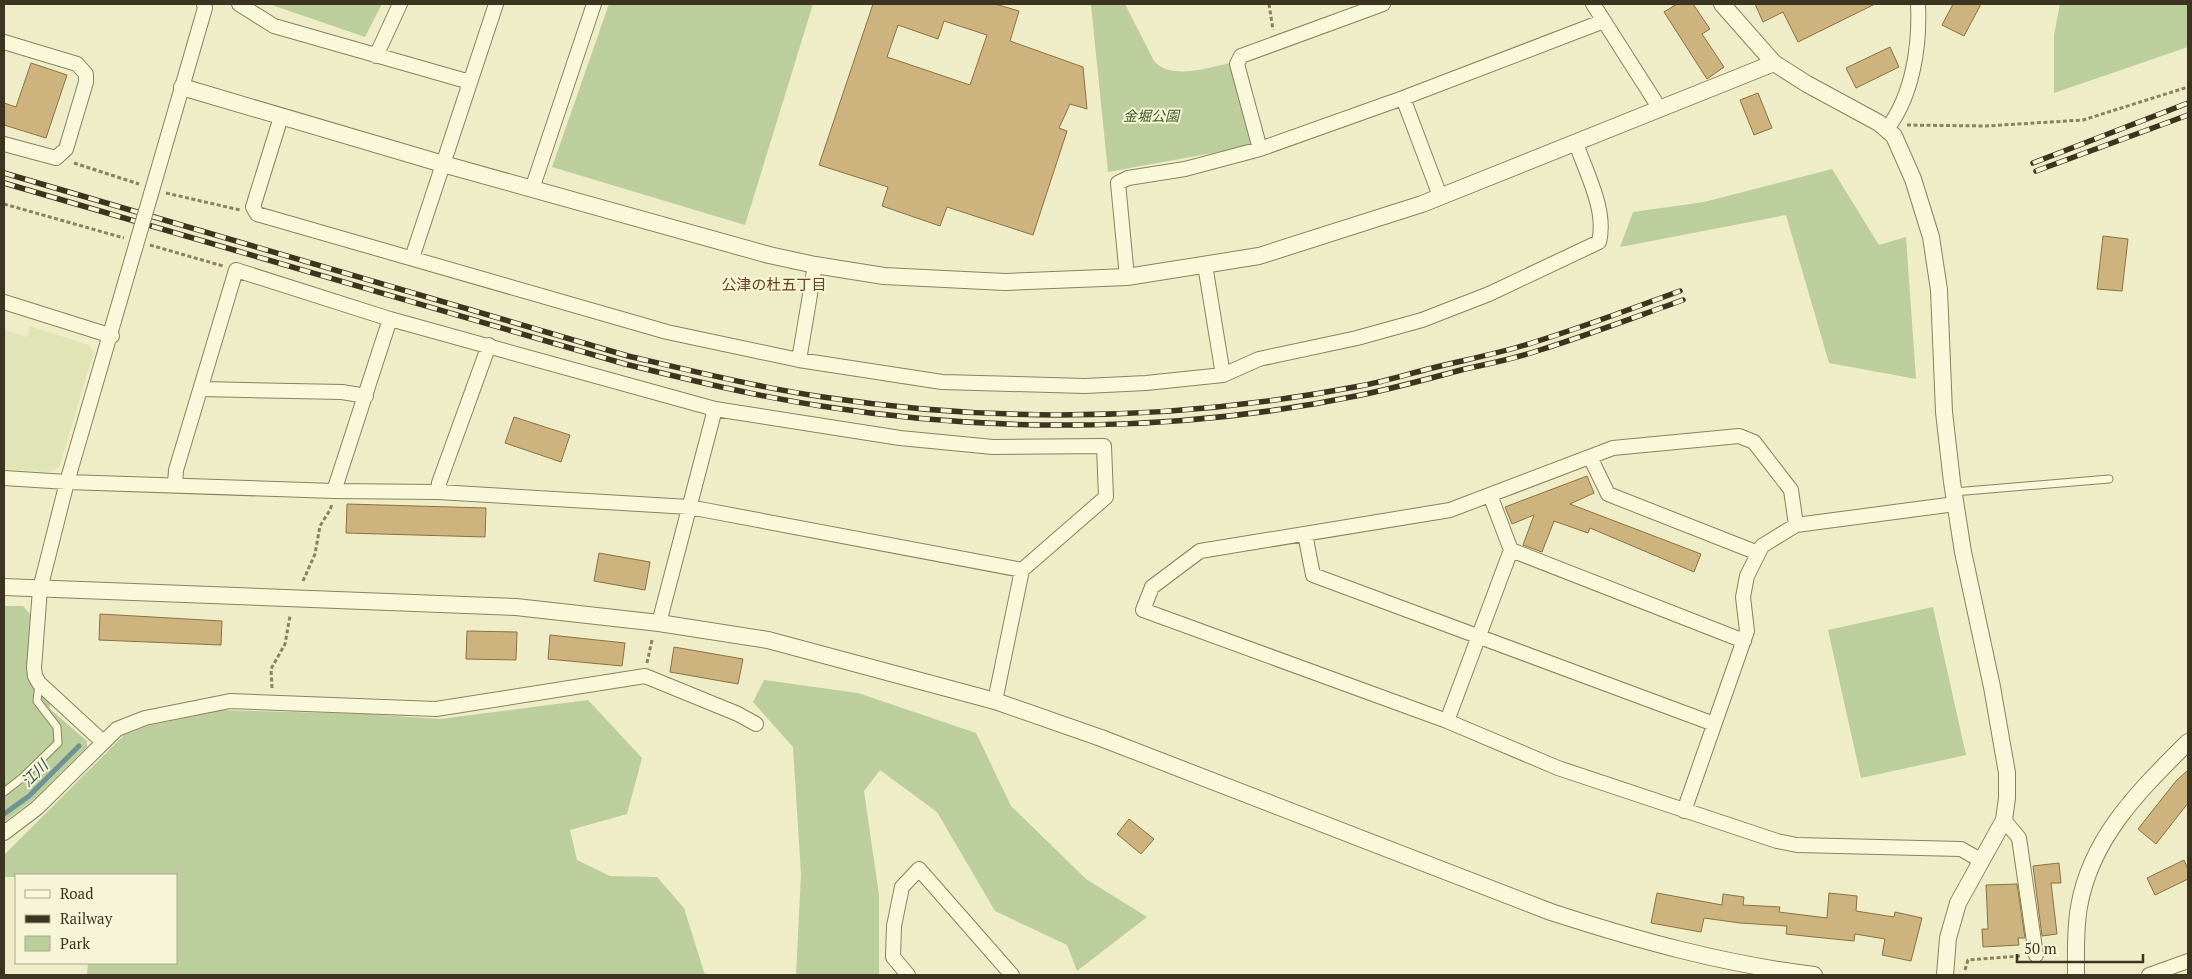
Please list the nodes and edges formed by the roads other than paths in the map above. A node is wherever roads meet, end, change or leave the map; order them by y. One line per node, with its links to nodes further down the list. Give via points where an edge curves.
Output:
1 (204, 4): 15 (street)
2 (239, 4): 12 (street, via 274,26)
3 (400, 4): 12 (street)
4 (496, 4): 14 (street)
5 (594, 4): 24 (street)
6 (1383, 4): 22 (street, via 1241,56 1237,64)
7 (1593, 4): 10 (street)
8 (1722, 4): 13 (street)
9 (1918, 4): 19 (street, via 1919,29 1909,83 1897,116)
10 (1604, 21): 16 (street); 17 (street)
11 (4, 42): 21 (street, via 78,64 86,74 66,149 56,158)
12 (376, 56): 14 (street)
13 (1774, 63): 17 (street); 19 (street)
14 (470, 82): 23 (street)
15 (182, 87): 18 (street); 32 (street, bridge)
16 (1403, 98): 22 (street); 25 (street)
17 (1660, 109): 20 (street)
18 (281, 117): 23 (street); 26 (street, via 254,207 257,214)
19 (1889, 127): 47 (street, via 1913,179 1931,237 1940,290 1944,412)
20 (1576, 143): 25 (street); 35 (street, via 1600,210 1602,232 1599,242 1489,294 1422,320 1259,359)
21 (4, 144)
22 (1260, 149): 29 (street, via 1185,169 1128,178 1118,183)
23 (443, 164): 24 (street); 26 (street)
24 (532, 189): 28 (street)
25 (1440, 196): 27 (street, via 1259,256)
26 (412, 258): 34 (street, via 667,332)
27 (1205, 265): 29 (street); 35 (street)
28 (815, 266): 29 (street, via 949,281); 34 (street)
29 (1127, 278)
30 (4, 302): 32 (street)
31 (390, 319): 33 (street); 36 (street, via 236,270); 37 (street)
32 (112, 336): 42 (street)
33 (488, 345): 38 (street); 45 (street)
34 (799, 360): 35 (street, via 942,382 1085,386 1146,384)
35 (1223, 375)
36 (201, 389): 37 (street, via 342,392); 43 (street, via 176,470)
37 (366, 396): 44 (street)
38 (715, 409): 48 (street); 53 (street, via 900,438 993,447 1104,446 1106,497)
39 (1590, 457): 46 (street); 49 (street, via 1613,448 1739,436 1754,442 1791,490); 52 (street, via 1608,494)
40 (4, 478): 42 (street)
41 (2109, 478): 47 (lane)
42 (67, 482): 43 (street); 55 (street)
43 (175, 485): 44 (street)
44 (334, 491): 45 (street)
45 (438, 492): 48 (street)
46 (1490, 495): 50 (street, via 1450,510); 51 (street)
47 (1954, 498): 49 (street); 68 (street, via 2007,773 2008,798)
48 (689, 507): 53 (street); 56 (street)
49 (1796, 524): 52 (street, via 1762,546)
50 (1305, 534): 57 (street, via 1313,575); 61 (street, via 1200,551 1152,587 1143,610)
51 (1510, 550): 57 (street); 58 (street)
52 (1758, 553): 58 (street, via 1744,590 1747,631)
53 (1022, 570): 60 (street)
54 (4, 586): 55 (street)
55 (40, 589): 56 (street, via 516,608); 59 (street, via 34,668)
56 (659, 623): 60 (street, via 768,640)
57 (1478, 636): 61 (street); 63 (street)
58 (1744, 641): 63 (street)
59 (39, 683): 64 (street); 66 (lane, via 37,702 57,727 58,743)
60 (995, 701): 75 (street, via 1100,738 1560,915 1623,936 1704,957)
61 (1447, 721): 67 (street, via 1558,768)
62 (756, 724): 64 (street, via 645,676 436,709 230,701 144,718 117,729)
63 (1714, 724): 67 (street)
64 (103, 742): 69 (street, via 37,808)
65 (2188, 742): 77 (street, via 2127,806 2093,860 2078,908)
66 (4, 792)
67 (1684, 811): 70 (street, via 1797,845 1962,849)
68 (2004, 820): 70 (street); 71 (street, via 2019,838)
69 (4, 833)
70 (1982, 861): 76 (street, via 1958,902 1948,938)
71 (2036, 955)
72 (2188, 961): 78 (street)
73 (908, 975): 74 (street, via 893,957 894,926 902,887 919,869)
74 (1012, 975)
75 (1814, 975)
76 (1946, 975)
77 (2076, 975)
78 (2149, 975)

